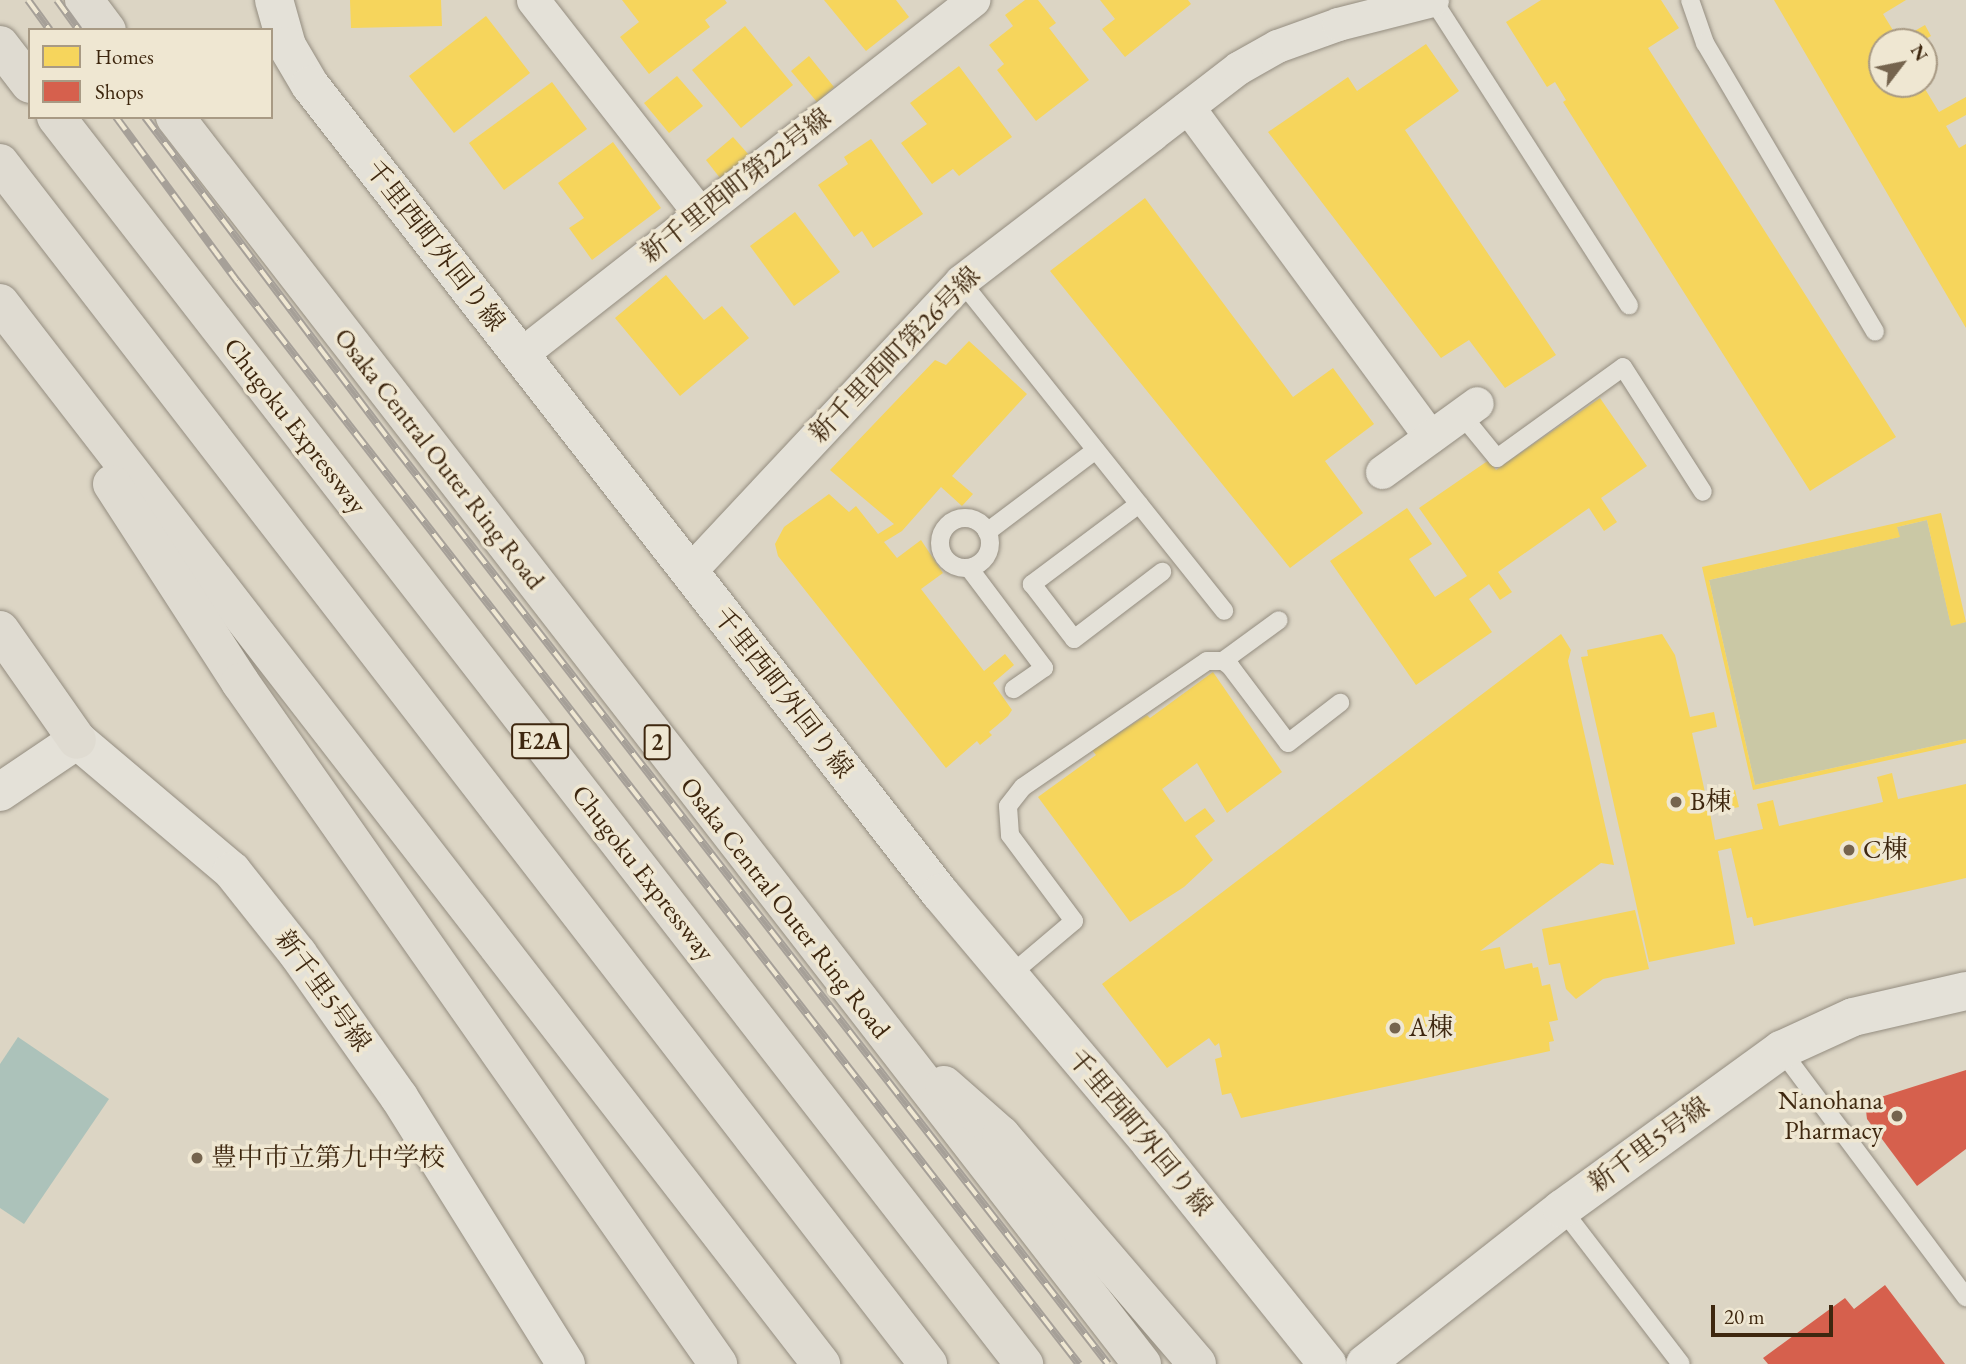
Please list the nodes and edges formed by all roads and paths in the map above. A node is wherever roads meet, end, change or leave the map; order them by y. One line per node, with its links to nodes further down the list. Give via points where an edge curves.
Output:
1 (84, 0): 7 (main road)
2 (274, 0): 20 (street, 千里西町外回り線, via 287,46 310,85)
3 (533, 0): 14 (street)
4 (1432, 0): 10 (street, 新千里西町第26号線, via 1338,24 1277,46); 17 (lane)
5 (1690, 0): 19 (lane, via 1699,14 1706,43)
6 (955, 5): 14 (street, 新千里西町第22号線)
7 (105, 28)
8 (0, 45): 9 (main road)
9 (28, 80)
10 (1188, 107): 15 (street, 新千里西町第26号線); 22 (street)
11 (58, 119): 49 (main road, Chugoku Expressway / E2A)
12 (177, 119): 41 (main road, Osaka Central Outer Ring Road / 2)
13 (0, 163): 48 (main road, E2A)
14 (700, 214): 20 (street, 新千里西町第22号線)
15 (961, 281): 23 (lane); 30 (street, 新千里西町第26号線)
16 (0, 303): 47 (main road)
17 (1629, 305)
18 (0, 311): 46 (main road, via 240,682)
19 (1875, 332)
20 (520, 355): 30 (street, 千里西町外回り線)
21 (1469, 409): 22 (street); 25 (lane, via 1497,458 1623,367)
22 (1430, 437): 24 (street)
23 (1096, 450): 26 (lane); 27 (lane)
24 (1382, 472)
25 (1703, 492)
26 (1139, 504): 29 (lane, via 1032,584 1074,639); 31 (lane)
27 (987, 532): 28 (lane, via 989,550); 28 (lane, via 964,517 942,531 945,558)
28 (970, 568): 35 (lane, via 1044,668)
29 (1162, 572)
30 (688, 573): 39 (street, 千里西町外回り線)
31 (1224, 611)
32 (1279, 620): 34 (lane)
33 (0, 630): 37 (main road)
34 (1223, 661): 36 (lane, via 1288,743); 39 (lane, via 1195,666 1011,799 1007,813 1010,835 1074,920)
35 (1014, 690)
36 (1340, 703)
37 (77, 740): 38 (street); 45 (street, 新千里5号線, via 214,854 265,911 399,1097)
38 (0, 792)
39 (1009, 976): 52 (street, 千里西町外回り線)
40 (1966, 991): 42 (street, 新千里5号線, via 1853,1017)
41 (874, 1023): 50 (main road, Osaka Central Outer Ring Road / 2); 51 (main road, via 1001,1135)
42 (1780, 1050): 43 (street, 新千里5号線); 44 (lane)
43 (1562, 1209): 53 (street, 新千里5号線); 54 (lane)
44 (1966, 1297)
45 (566, 1364)
46 (718, 1364)
47 (821, 1364)
48 (928, 1364)
49 (1024, 1364)
50 (1142, 1364)
51 (1197, 1364)
52 (1326, 1364)
53 (1365, 1364)
54 (1681, 1364)

